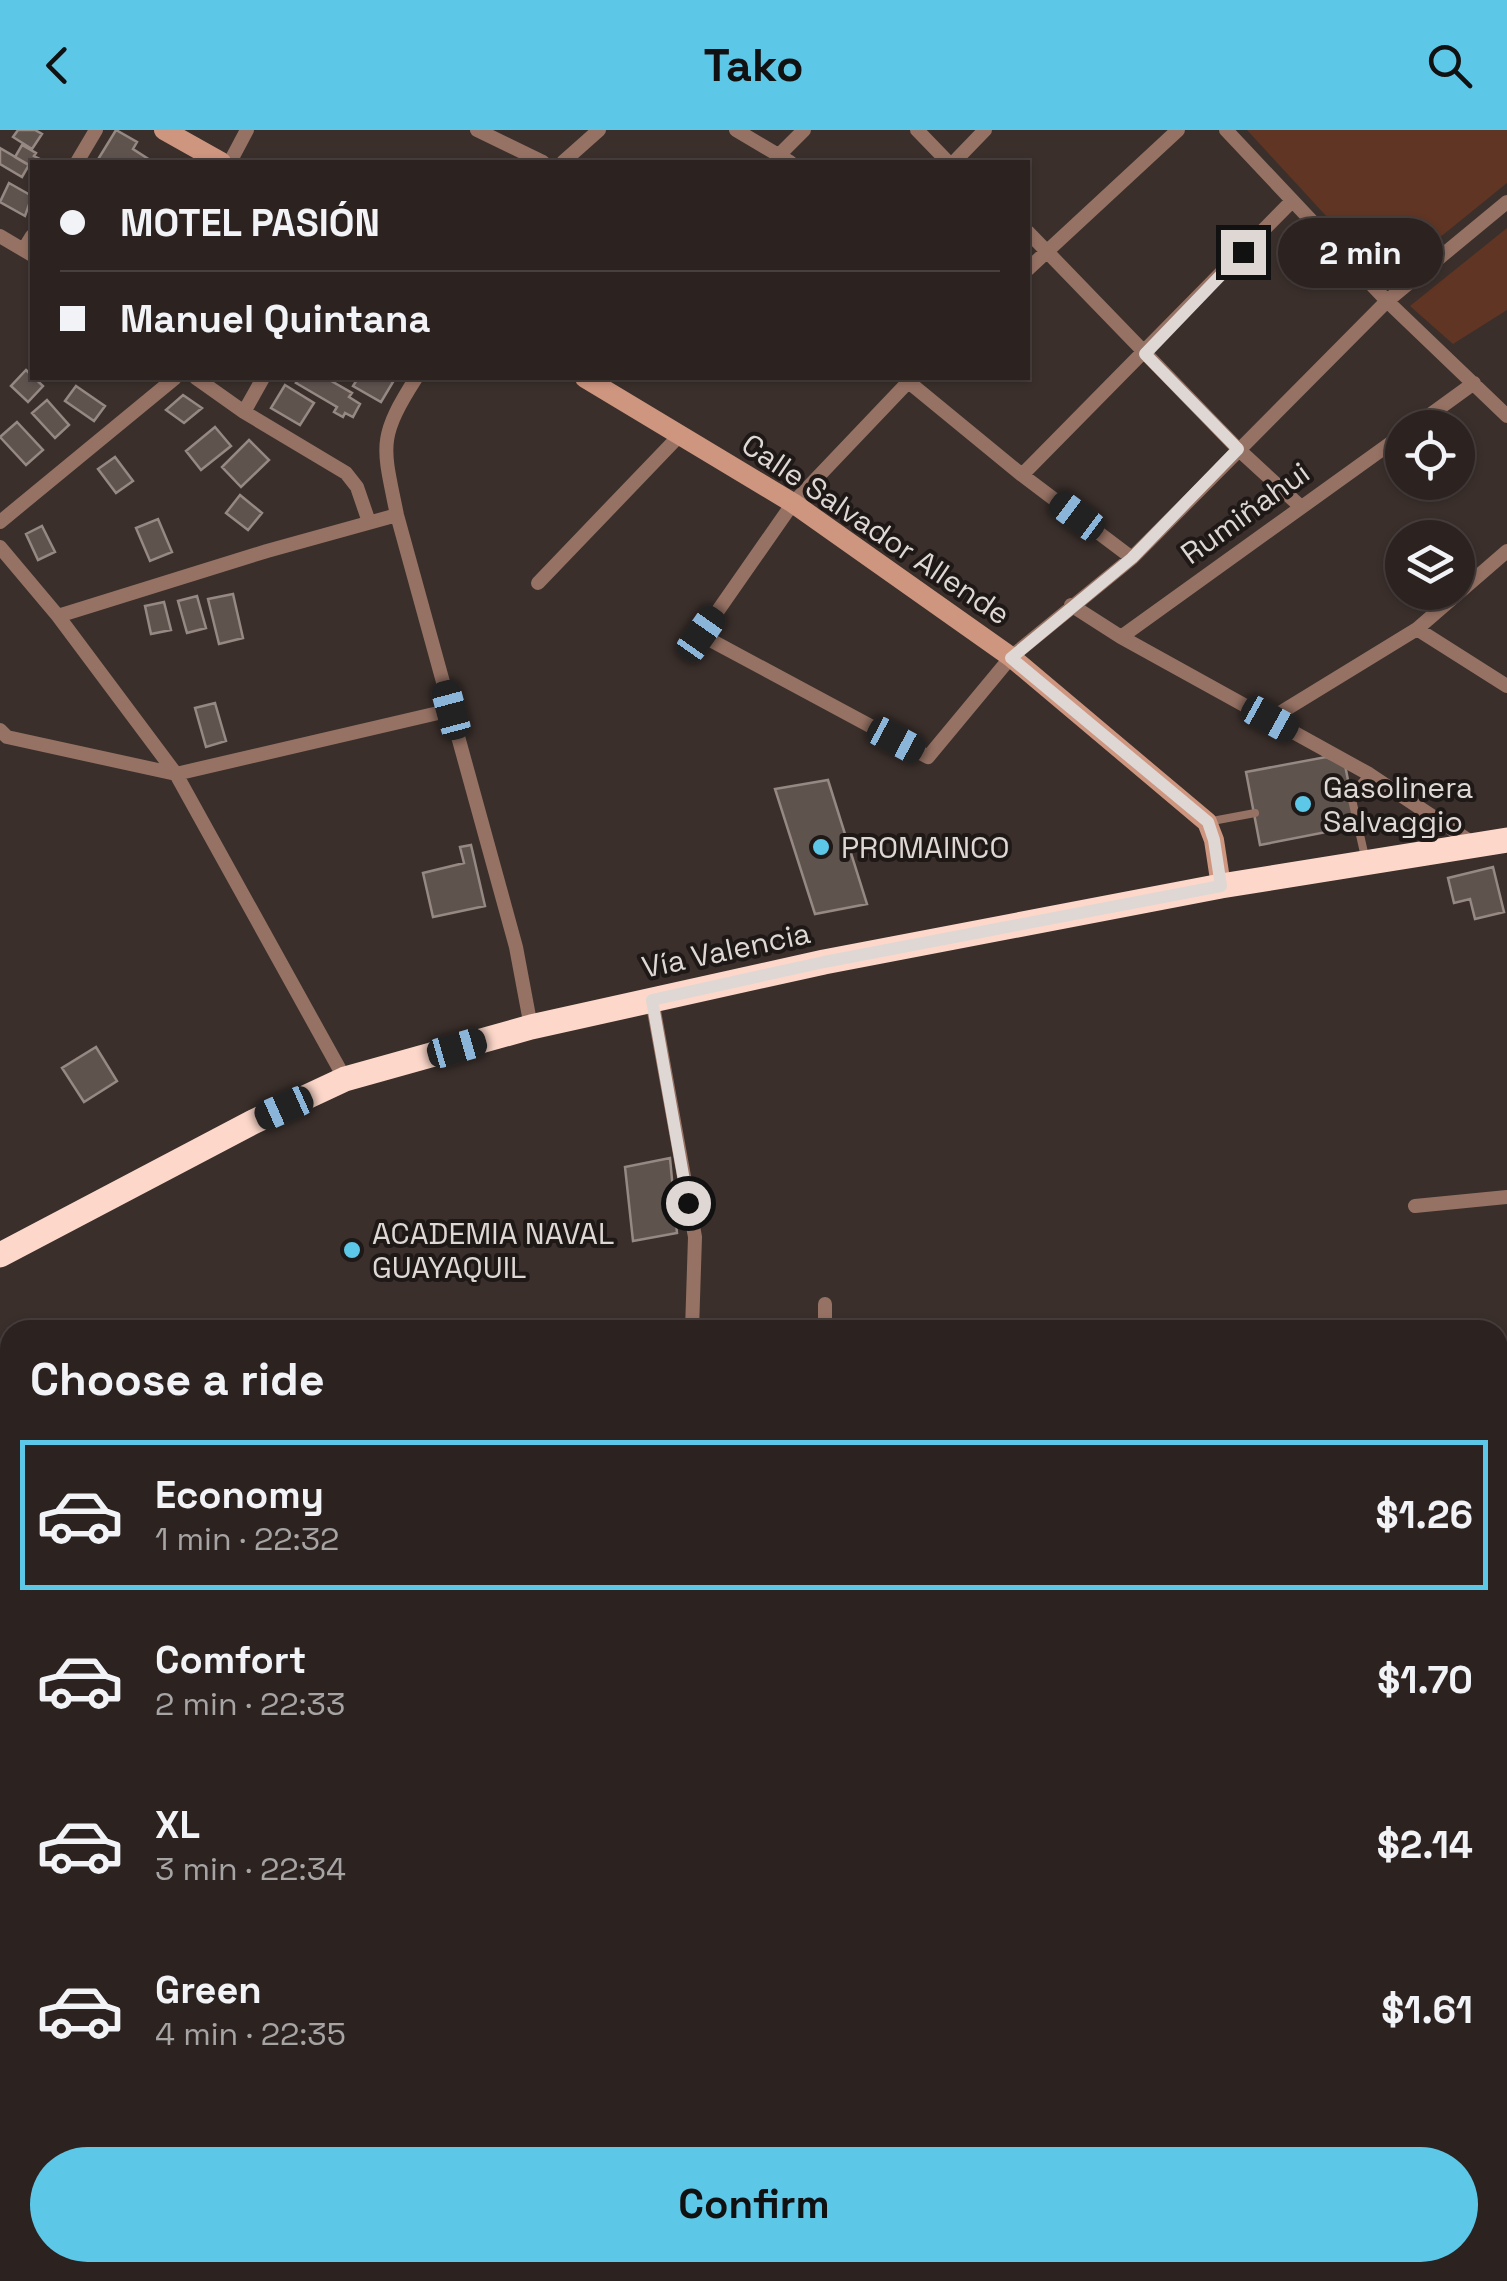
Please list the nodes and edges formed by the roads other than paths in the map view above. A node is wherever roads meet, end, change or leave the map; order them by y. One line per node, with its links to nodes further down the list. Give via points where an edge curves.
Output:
1 (96, 130): 13 (street)
2 (164, 130): 14 (street)
3 (247, 130): 15 (street)
4 (477, 130): 16 (street)
5 (599, 130): 17 (street)
6 (736, 130): 12 (street)
7 (804, 130): 12 (street)
8 (917, 130): 18 (street)
9 (986, 130): 19 (street)
10 (1178, 130): 25 (street)
11 (1226, 130): 20 (street)
12 (784, 159)
13 (78, 160)
14 (217, 160)
15 (231, 160)
16 (539, 160)
17 (565, 160)
18 (949, 160)
19 (953, 160)
20 (1292, 201): 27 (street); 28 (street)
21 (1507, 202): 27 (street)
22 (1030, 234): 25 (street)
23 (0, 236): 24 (street)
24 (30, 247)
25 (1047, 250): 26 (street); 28 (street)
26 (1030, 268)
27 (1387, 300): 36 (street); 42 (street)
28 (1145, 354): 42 (street); 43 (street)
29 (173, 380): 47 (street)
30 (199, 380): 38 (street)
31 (263, 380): 38 (street)
32 (415, 380): 46 (street, via 386,436)
33 (588, 380): 40 (street, Calle Salvador Allende)
34 (907, 380): 44 (street)
35 (909, 380): 43 (street)
36 (1474, 383): 37 (street); 39 (street)
37 (1437, 410)
38 (244, 412): 48 (street, via 346,474)
39 (1507, 416)
40 (680, 435): 44 (street, Calle Salvador Allende); 52 (street)
41 (1385, 446): 45 (street, Rumiñahui)
42 (1238, 449): 45 (street); 51 (street)
43 (1022, 475): 51 (street)
44 (793, 503): 57 (street, Calle Salvador Allende); 57 (street, via 701,634 928,758)
45 (1301, 507): 56 (street, Rumiñahui)
46 (397, 515): 48 (street); 59 (street)
47 (0, 522)
48 (370, 522): 54 (street)
49 (0, 546): 54 (street)
50 (1507, 550): 55 (street)
51 (1132, 558): 53 (street)
52 (538, 583)
53 (1071, 605): 56 (street); 57 (street)
54 (58, 616): 62 (street)
55 (1417, 629): 58 (street); 60 (street)
56 (1120, 637): 60 (street)
57 (1011, 658): 65 (street, Calle Salvador Allende)
58 (1507, 686)
59 (451, 710): 62 (street); 71 (street, via 516,946)
60 (1270, 719): 63 (street)
61 (2, 737): 62 (street)
62 (176, 774): 72 (street)
63 (1368, 774): 67 (street); 68 (lane, via 1351,796)
64 (1255, 813): 65 (lane)
65 (1208, 822): 69 (street)
66 (1507, 840): 67 (highway, Vía Valencia)
67 (1476, 846): 68 (highway, Vía Valencia)
68 (1366, 862): 69 (highway, Vía Valencia)
69 (1221, 886): 70 (highway, Vía Valencia)
70 (652, 1000): 71 (highway, Vía Valencia); 77 (street, via 694,1237)
71 (531, 1027): 72 (highway, Vía Valencia)
72 (345, 1080): 75 (highway, Vía Valencia)
73 (1507, 1196): 74 (street)
74 (1416, 1206)
75 (0, 1255)
76 (825, 1304): 78 (street)
77 (693, 1320)
78 (825, 1320)

